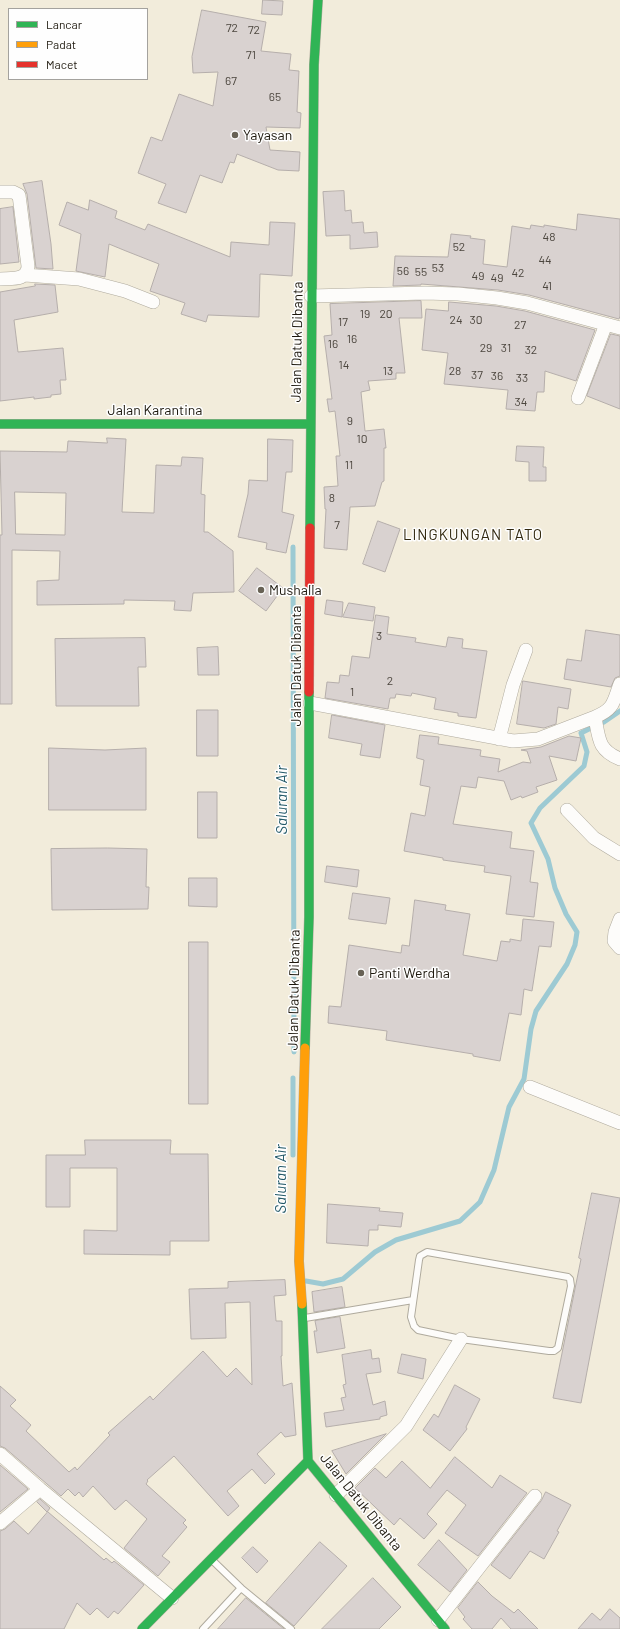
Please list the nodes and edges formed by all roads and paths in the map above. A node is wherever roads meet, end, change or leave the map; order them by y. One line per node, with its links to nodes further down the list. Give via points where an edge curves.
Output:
1 (318, 0): 5 (main road, Jalan Datuk Dibanta, via 314,65)
2 (0, 192): 3 (street, via 13,192 19,195 28,266)
3 (26, 275): 4 (street); 6 (street, via 79,279 125,291)
4 (0, 279)
5 (312, 296): 7 (street, via 458,294 527,303); 10 (main road, Jalan Datuk Dibanta)
6 (153, 302)
7 (616, 325): 8 (street)
8 (578, 398)
9 (0, 424): 10 (main road, Jalan Karantina)
10 (310, 424): 13 (main road, Jalan Datuk Dibanta)
11 (526, 650): 15 (street, via 513,685)
12 (620, 684): 14 (street, via 607,712)
13 (310, 703): 15 (street); 24 (main road, Jalan Datuk Dibanta, via 309,917 300,1260)
14 (595, 717): 15 (street, via 538,739); 16 (street, via 599,739 608,754)
15 (499, 739)
16 (620, 759)
17 (567, 810): 18 (street, via 594,838)
18 (620, 854)
19 (620, 919): 20 (street, via 614,941)
20 (620, 948)
21 (530, 1087): 22 (street)
22 (620, 1123)
23 (413, 1300): 24 (lane); 25 (lane, via 411,1317 418,1330); 25 (lane, via 420,1256 427,1252 568,1277 572,1282 559,1346 556,1350)
24 (303, 1318): 27 (main road, Jalan Datuk Dibanta)
25 (461, 1340): 29 (street, via 406,1426)
26 (0, 1454): 28 (street)
27 (308, 1461): 29 (main road, Jalan Datuk Dibanta); 32 (main road)
28 (40, 1489): 31 (street); 34 (street)
29 (336, 1495): 35 (main road, Jalan Datuk Dibanta)
30 (535, 1496): 35 (street)
31 (0, 1523)
32 (212, 1560): 33 (lane); 34 (main road)
33 (241, 1588): 37 (lane); 38 (lane)
34 (172, 1598): 36 (main road)
35 (442, 1624)
36 (142, 1629)
37 (203, 1629)
38 (291, 1629)

